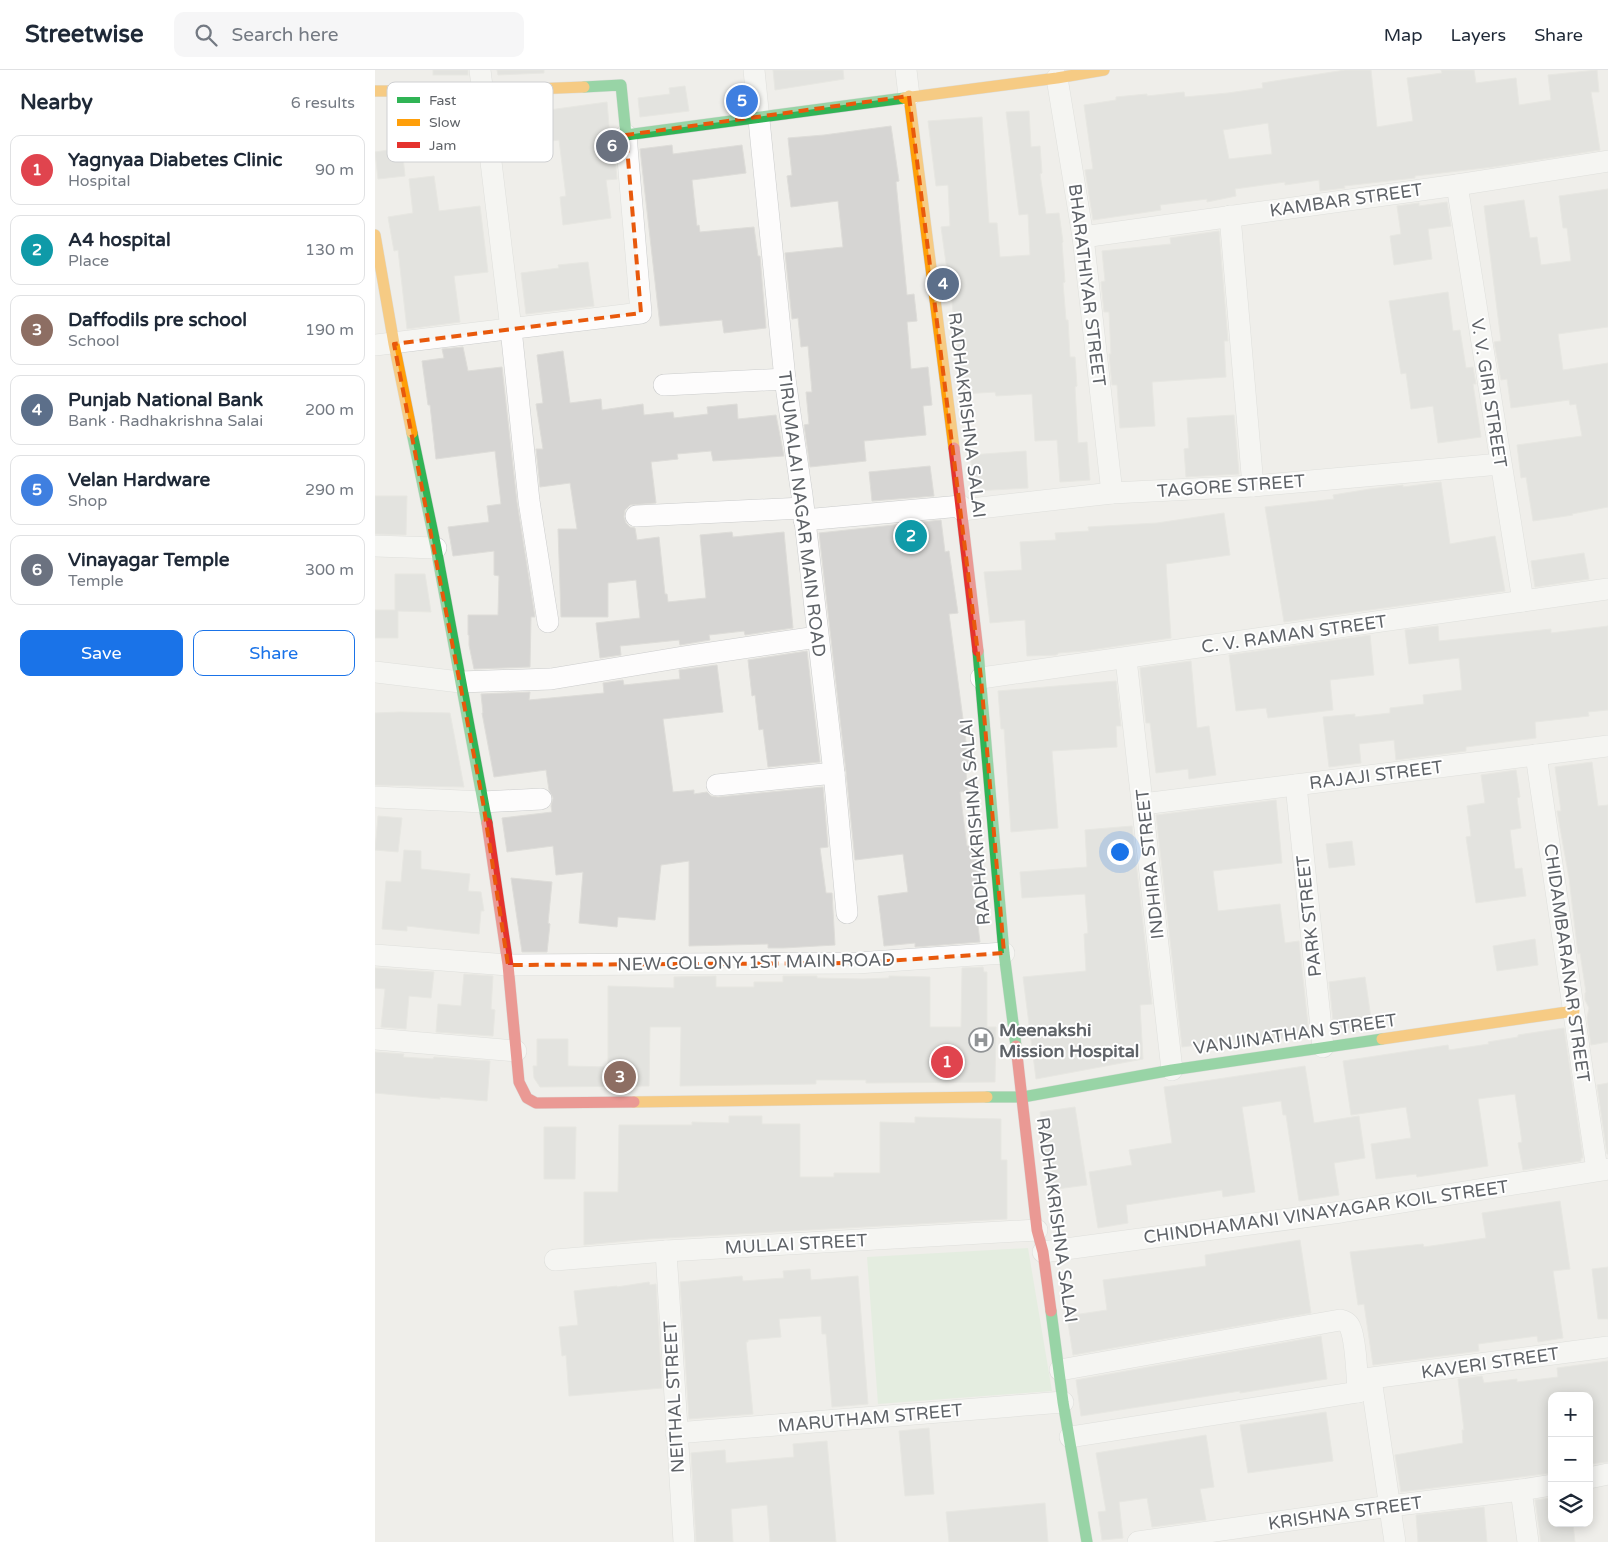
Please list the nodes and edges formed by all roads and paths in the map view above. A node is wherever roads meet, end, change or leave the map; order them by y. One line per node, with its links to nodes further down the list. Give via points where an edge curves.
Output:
1 (754, 70): 9 (street, TIRUMALAI NAGAR MAIN ROAD)
2 (906, 70): 8 (street)
3 (1104, 70): 5 (street)
4 (620, 78): 6 (street); 10 (street)
5 (1057, 78): 8 (street); 16 (street, BHARATHIYAR STREET)
6 (482, 80): 7 (street)
7 (463, 82)
8 (909, 96): 9 (street); 24 (street, RADHAKRISHNA SALAI)
9 (759, 116): 10 (street); 19 (street, TIRUMALAI NAGAR MAIN ROAD)
10 (626, 135): 17 (street, via 641,312)
11 (1608, 161): 13 (street, KAMBAR STREET)
12 (492, 162): 17 (street)
13 (1457, 185): 14 (street, KAMBAR STREET); 21 (street, V. V. GIRI STREET)
14 (1230, 216): 16 (street, KAMBAR STREET); 22 (street)
15 (375, 235): 18 (street, VANJINATHAN STREET)
16 (1083, 237): 23 (street, BHARATHIYAR STREET)
17 (511, 329): 18 (street); 31 (street, via 529,502)
18 (385, 344): 28 (street, VANJINATHAN STREET)
19 (785, 379): 20 (street); 25 (street, TIRUMALAI NAGAR MAIN ROAD)
20 (664, 384)
21 (1500, 464): 22 (street, TAGORE STREET); 30 (street, V. V. GIRI STREET)
22 (1253, 486): 23 (street, TAGORE STREET)
23 (1113, 493): 24 (street, TAGORE STREET)
24 (962, 508): 25 (street, TAGORE STREET); 35 (street, RADHAKRISHNA SALAI)
25 (804, 514): 26 (street, TAGORE STREET); 32 (street, TIRUMALAI NAGAR MAIN ROAD)
26 (636, 516)
27 (375, 546): 28 (street)
28 (436, 548): 36 (street, VANJINATHAN STREET)
29 (1608, 589): 30 (street, C. V. RAMAN STREET)
30 (1523, 601): 33 (street, C. V. RAMAN STREET)
31 (547, 622)
32 (817, 637): 36 (street, via 551,679); 39 (street, TIRUMALAI NAGAR MAIN ROAD)
33 (1126, 659): 35 (street, C. V. RAMAN STREET); 45 (street, INDHIRA STREET)
34 (375, 672): 36 (street)
35 (981, 678): 47 (street, RADHAKRISHNA SALAI)
36 (460, 682): 44 (street, VANJINATHAN STREET)
37 (1608, 746): 38 (street, RAJAJI STREET)
38 (1537, 755): 41 (street, RAJAJI STREET); 50 (street, CHIDAMBARANAR STREET)
39 (834, 773): 40 (street); 46 (street, TIRUMALAI NAGAR MAIN ROAD)
40 (717, 785)
41 (1296, 785): 45 (street, RAJAJI STREET); 52 (street, PARK STREET)
42 (375, 797): 44 (street)
43 (541, 799): 44 (street)
44 (483, 802): 49 (street, VANJINATHAN STREET)
45 (1143, 804): 54 (street, INDHIRA STREET)
46 (847, 913)
47 (1004, 953): 49 (street, NEW COLONY 1ST MAIN ROAD, via 857,963); 55 (street, RADHAKRISHNA SALAI)
48 (375, 955): 49 (street, NEW COLONY 1ST MAIN ROAD)
49 (508, 965): 53 (street, VANJINATHAN STREET)
50 (1574, 1011): 52 (street, VANJINATHAN STREET); 56 (street, CHIDAMBARANAR STREET)
51 (375, 1039): 53 (street)
52 (1323, 1047): 54 (street, VANJINATHAN STREET)
53 (516, 1050): 55 (street, VANJINATHAN STREET, via 522,1090 527,1098 536,1102)
54 (1172, 1070): 55 (street, VANJINATHAN STREET)
55 (1023, 1097): 57 (street, RADHAKRISHNA SALAI)
56 (1603, 1170): 59 (street, CHINDHAMANI VINAYAGAR KOIL STREET, via 1341,1212)
57 (1037, 1230): 58 (street, MULLAI STREET); 59 (street, RADHAKRISHNA SALAI)
58 (666, 1251): 60 (street, MULLAI STREET); 65 (street, NEITHAL STREET)
59 (1043, 1252): 62 (street, RADHAKRISHNA SALAI)
60 (555, 1260)
61 (1608, 1347): 63 (street, KAVERI STREET)
62 (1060, 1370): 63 (street, via 1340,1320 1350,1326 1356,1364); 64 (street, RADHAKRISHNA SALAI)
63 (1364, 1386): 66 (street, KAVERI STREET); 71 (street)
64 (1063, 1402): 65 (street, MARUTHAM STREET); 66 (street, RADHAKRISHNA SALAI)
65 (677, 1433): 72 (street, NEITHAL STREET)
66 (1070, 1436): 73 (street, RADHAKRISHNA SALAI)
67 (1608, 1474): 68 (street)
68 (1593, 1477)
69 (1548, 1485): 70 (street, KRISHNA STREET)
70 (1521, 1490): 71 (street, KRISHNA STREET); 76 (street)
71 (1390, 1506): 74 (street, KRISHNA STREET); 75 (street)
72 (684, 1542)
73 (1087, 1542)
74 (1138, 1542)
75 (1395, 1542)
76 (1528, 1542)

